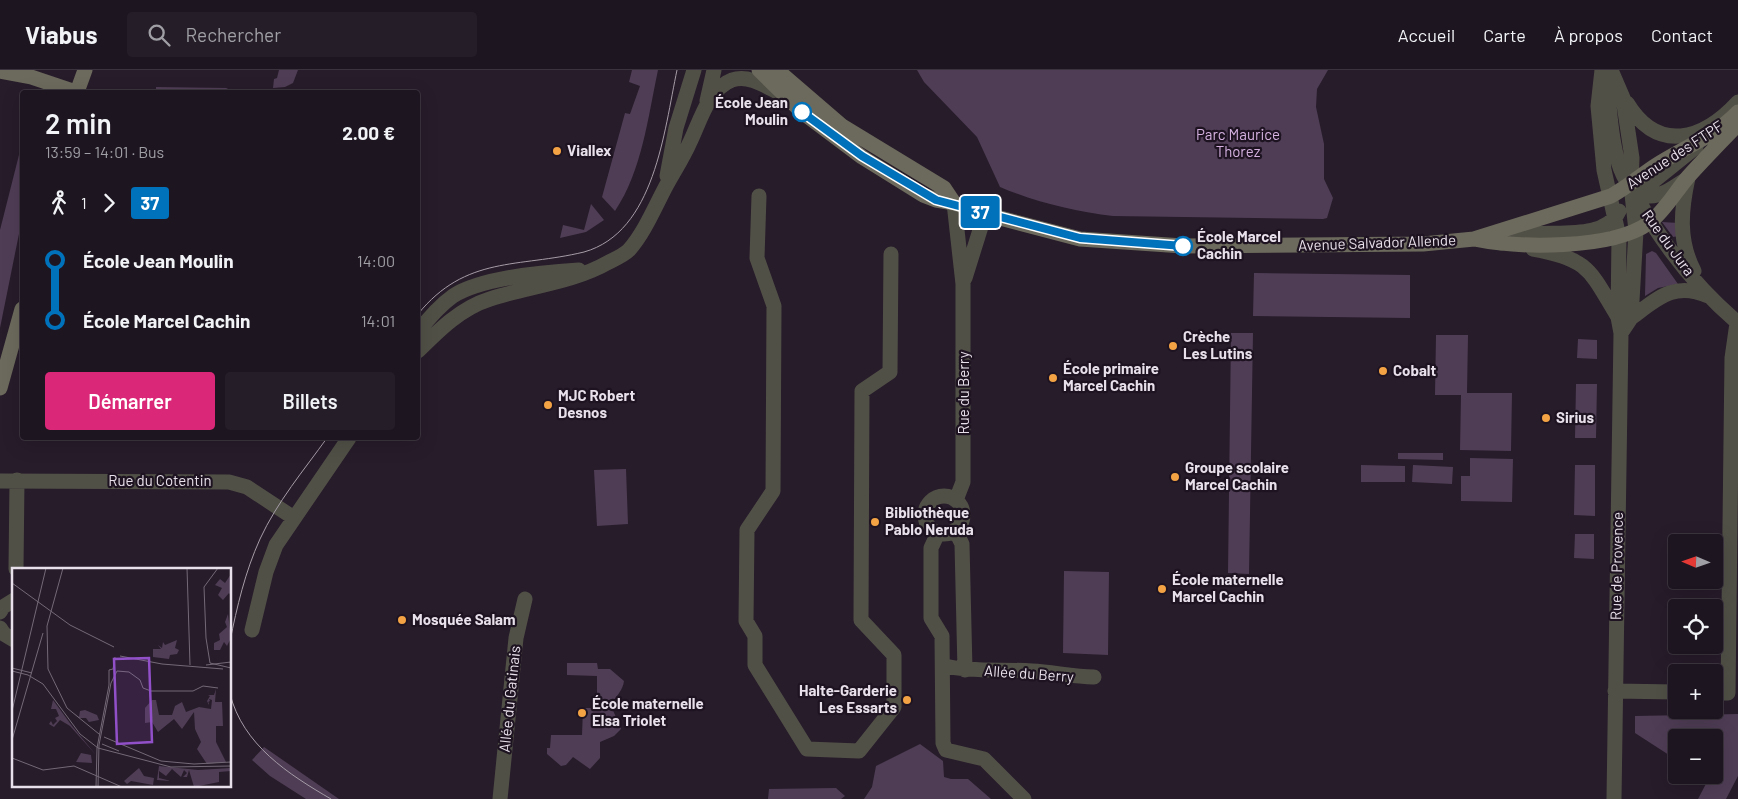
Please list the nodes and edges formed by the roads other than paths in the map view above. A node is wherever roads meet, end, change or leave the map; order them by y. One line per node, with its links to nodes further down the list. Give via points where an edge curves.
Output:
1 (694, 70): 19 (street, via 676,128)
2 (714, 70): 16 (street)
3 (759, 70): 12 (street, Avenue Salvador Allende)
4 (778, 70): 23 (street, Avenue Salvador Allende, via 842,126 944,188)
5 (1602, 70): 21 (street, via 1598,106 1604,170)
6 (1606, 70): 22 (street, Rue du Jura, via 1617,164)
7 (1612, 70): 13 (street)
8 (0, 71): 10 (street)
9 (81, 71): 11 (street)
10 (71, 90)
11 (77, 90)
12 (787, 98): 16 (street, via 756,81 732,80 712,98); 23 (street, Avenue Salvador Allende, via 862,156 923,194)
13 (1623, 98): 14 (street, via 1645,127 1679,137 1706,128); 22 (street)
14 (1738, 102)
15 (1738, 112): 22 (street, Avenue des FTPF, via 1707,138 1655,166)
16 (702, 114): 19 (street)
17 (1738, 124): 18 (street, Avenue des FTPF)
18 (1688, 178): 22 (street, via 1667,192); 26 (street, Avenue des FTPF); 34 (street, Rue du Jura, via 1681,226 1684,245 1690,264)
19 (665, 187): 32 (street, via 628,251)
20 (759, 196): 31 (street, via 757,258 774,306 774,491 747,530 746,621 755,636 755,665 807,749 859,751 894,707 894,655 861,620 862,391 890,372)
21 (1610, 196): 22 (street, Avenue des FTPF); 25 (street); 29 (street, Avenue Salvador Allende)
22 (1636, 196): 25 (street); 26 (street, Rue du Jura); 27 (street); 28 (street)
23 (954, 203): 24 (street, Avenue Salvador Allende); 33 (street, Rue du Berry)
24 (985, 214): 29 (street, Avenue Salvador Allende, via 1080,238 1134,244 1354,246); 33 (street, Rue du Berry)
25 (1615, 219): 28 (street); 30 (street, via 1592,231 1530,234)
26 (1651, 222): 27 (street, Avenue des FTPF); 34 (street, Rue du Jura)
27 (1636, 232): 28 (street, Avenue des FTPF); 36 (street)
28 (1619, 237): 30 (street, Avenue Salvador Allende, via 1593,244); 36 (street)
29 (1474, 239): 30 (street, Avenue Salvador Allende)
30 (1497, 244): 36 (street, Avenue Salvador Allende, via 1564,254 1582,264)
31 (891, 254)
32 (598, 269): 38 (street, via 532,274 488,283 454,296 432,314); 39 (street, via 558,283 489,299 442,327)
33 (963, 284): 45 (street, Rue du Berry, via 964,460 963,482)
34 (1710, 297): 36 (street, Rue du Jura, via 1693,290 1670,292); 37 (street, Rue du Jura)
35 (20, 317): 40 (street)
36 (1624, 318): 60 (street, Rue de Provence, via 1621,333)
37 (1738, 323): 44 (street, via 1732,358)
38 (420, 329)
39 (420, 350)
40 (0, 388)
41 (348, 440): 46 (street)
42 (17, 480): 43 (street, Rue du Cotentin); 46 (street, Rue du Cotentin, via 229,482 247,487); 49 (street)
43 (0, 481)
44 (1734, 490): 50 (street)
45 (956, 500): 47 (street, Rue du Berry, via 963,514); 48 (street, via 939,496 929,503 926,520 928,526)
46 (294, 518): 55 (street, via 276,545)
47 (955, 530): 48 (street); 58 (street, Rue du Berry, via 962,544)
48 (938, 533): 57 (street, via 931,548 931,618 942,636)
49 (16, 568)
50 (1734, 578): 62 (street, via 1728,693)
51 (525, 599): 63 (street, Allée du Gatinais, via 516,638)
52 (12, 601): 53 (street)
53 (0, 612)
54 (0, 628): 56 (street)
55 (252, 630)
56 (12, 639)
57 (944, 666): 58 (street); 64 (street, via 943,743 946,750 984,759)
58 (965, 670): 59 (street, Allée du Berry, via 1034,671 1068,677)
59 (1094, 677)
60 (1615, 691): 61 (street); 65 (street, Rue de Provence)
61 (1668, 692)
62 (1723, 693)
63 (500, 799)
64 (1024, 799)
65 (1614, 799)

